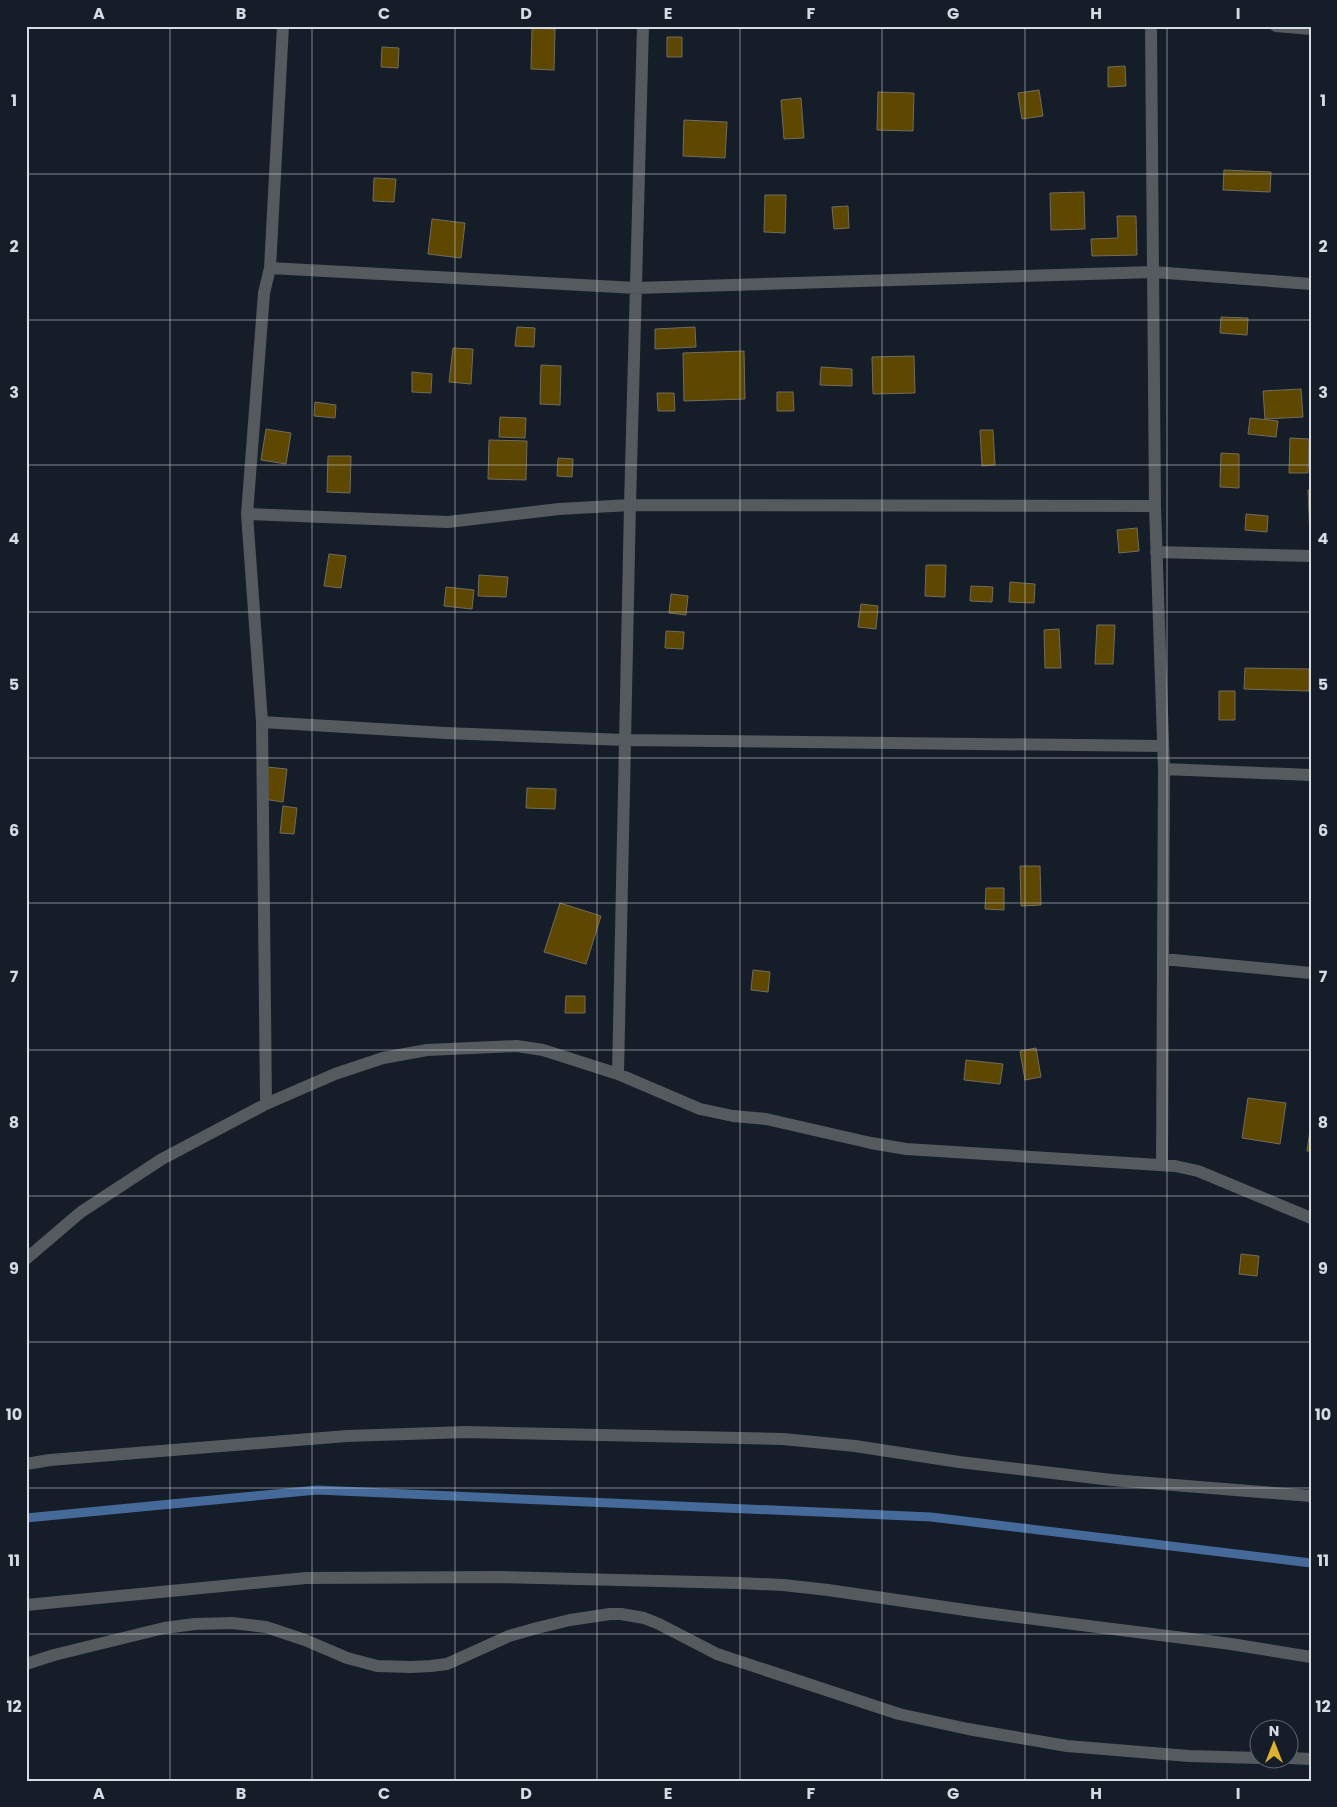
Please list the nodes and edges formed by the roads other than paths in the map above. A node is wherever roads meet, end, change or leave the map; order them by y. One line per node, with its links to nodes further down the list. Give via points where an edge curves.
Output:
1 (283, 26): 6 (street)
2 (643, 26): 9 (street)
3 (1151, 26): 7 (street)
4 (1276, 26): 5 (street)
5 (1311, 29)
6 (270, 268): 9 (street); 12 (street, via 264,293)
7 (1154, 272): 8 (street); 9 (street); 11 (street)
8 (1311, 284)
9 (636, 288): 10 (street)
10 (630, 505): 11 (street); 12 (street, via 558,508 448,522); 16 (street)
11 (1155, 506): 13 (street)
12 (247, 514): 15 (street)
13 (1156, 552): 14 (street); 17 (street)
14 (1311, 556)
15 (262, 722): 16 (street); 23 (street)
16 (625, 740): 17 (street); 22 (street)
17 (1163, 746): 18 (street)
18 (1164, 769): 19 (street); 20 (street)
19 (1311, 775)
20 (1163, 959): 21 (street); 24 (street)
21 (1311, 973)
22 (618, 1074): 23 (street, via 551,1052 517,1046 427,1050 382,1058); 24 (street, via 700,1109 766,1119 906,1149)
23 (266, 1104): 26 (street, via 162,1159 81,1212)
24 (1162, 1165): 25 (street, via 1198,1172)
25 (1311, 1218)
26 (26, 1259)
27 (26, 1464): 28 (street, via 347,1436 446,1432 783,1440 855,1446 1112,1480)
28 (1311, 1496)
29 (26, 1605): 30 (street, via 306,1578 502,1576 739,1583 828,1590)
30 (1311, 1657)
31 (26, 1664): 32 (street, via 164,1628 232,1623 266,1627 377,1666 431,1666 447,1664 509,1636 537,1628 621,1614 659,1624 717,1654 923,1720 1066,1746)
32 (1250, 1758)

